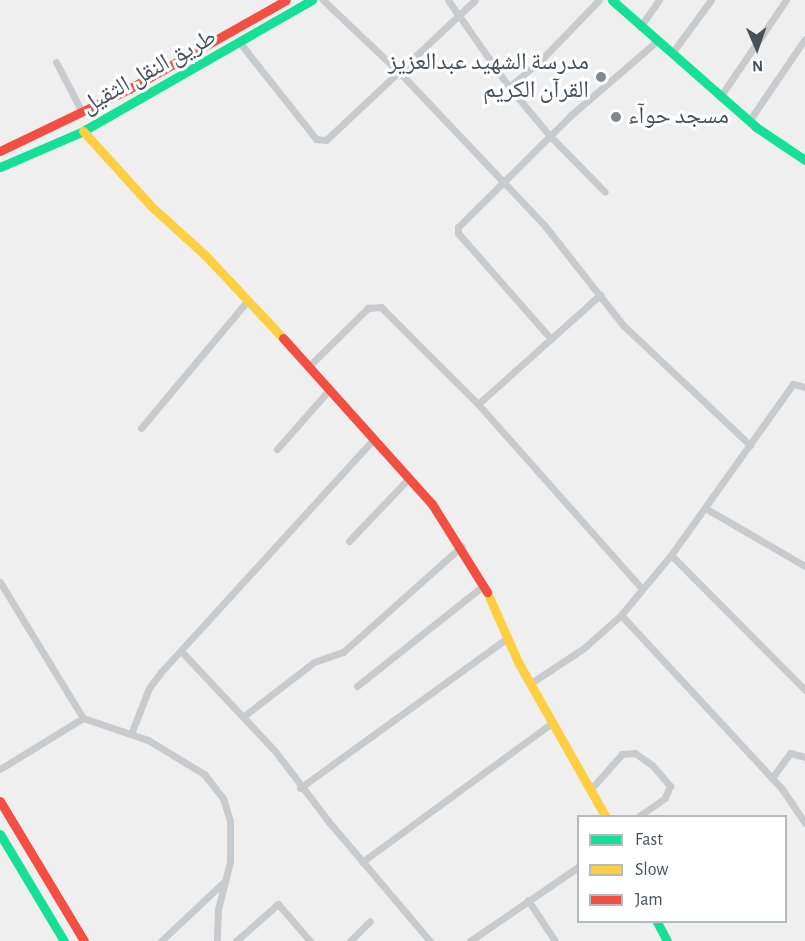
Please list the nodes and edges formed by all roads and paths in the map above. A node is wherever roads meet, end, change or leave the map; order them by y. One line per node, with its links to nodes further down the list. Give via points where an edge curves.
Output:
1 (286, 0): 21 (main road, طريق النقل الثقيل)
2 (312, 0): 15 (main road, طريق النقل الثقيل)
3 (323, 0): 18 (street)
4 (448, 0): 11 (street)
5 (475, 0): 11 (street)
6 (599, 0): 19 (street)
7 (659, 0): 12 (street)
8 (711, 0): 16 (street)
9 (786, 0): 20 (street)
10 (614, 1): 12 (main road)
11 (458, 16): 18 (street); 19 (street)
12 (640, 27): 14 (main road)
13 (805, 39): 22 (street)
14 (657, 40): 16 (main road); 24 (street)
15 (240, 44): 18 (street, via 321,140 331,138); 23 (main road, طريق النقل الثقيل)
16 (672, 53): 20 (main road)
17 (56, 62): 21 (street)
18 (400, 73): 28 (street)
19 (509, 87): 24 (street)
20 (720, 97): 22 (main road)
21 (82, 112): 25 (main road, طريق النقل الثقيل)
22 (749, 121): 26 (main road)
23 (83, 131): 27 (main road, طريق النقل الثقيل); 31 (main road, via 152,207)
24 (550, 136): 28 (street); 29 (street)
25 (0, 151)
26 (805, 160)
27 (0, 167)
28 (503, 183): 30 (street, via 545,226); 32 (street, via 462,222 458,232)
29 (605, 192)
30 (600, 295): 32 (street); 39 (street, via 649,352)
31 (248, 300): 33 (main road); 37 (street)
32 (551, 339): 36 (street)
33 (309, 366): 35 (main road); 36 (street, via 368,308 381,307)
34 (805, 387): 39 (street, via 793,384)
35 (329, 390): 38 (main road); 40 (street)
36 (478, 404): 49 (street)
37 (141, 428)
38 (374, 439): 41 (main road); 52 (street)
39 (750, 445): 42 (street)
40 (277, 449)
41 (409, 478): 43 (street); 44 (main road)
42 (705, 508): 45 (street); 46 (street)
43 (349, 542)
44 (462, 546): 48 (main road); 56 (street, via 343,652 314,662)
45 (671, 555): 49 (street); 55 (street)
46 (805, 566)
47 (0, 582): 57 (street)
48 (484, 585): 51 (main road); 54 (street)
49 (642, 589): 50 (street)
50 (621, 615): 53 (street, via 584,648); 62 (street)
51 (506, 639): 53 (main road); 63 (street)
52 (181, 651): 56 (street); 59 (street, via 149,688)
53 (531, 683): 58 (main road)
54 (357, 686)
55 (805, 690)
56 (244, 716): 63 (street)
57 (83, 718): 59 (street); 61 (street)
58 (553, 722): 64 (main road); 70 (street)
59 (131, 734): 72 (street, via 204,774 223,798 231,840)
60 (805, 757): 62 (street, via 790,753)
61 (0, 769)
62 (772, 778): 68 (street)
63 (300, 788): 70 (street)
64 (590, 790): 66 (main road); 67 (street, via 622,754 635,753 670,786 665,798)
65 (0, 801): 73 (main road)
66 (604, 815)
67 (640, 815)
68 (805, 823)
69 (0, 834): 75 (main road)
70 (362, 862): 85 (street)
71 (577, 868): 74 (street)
72 (226, 881): 80 (street); 81 (street, via 218,909)
73 (57, 898): 75 (main road); 79 (main road)
74 (528, 900): 86 (street); 87 (street)
75 (43, 906): 78 (main road)
76 (370, 921): 84 (street)
77 (658, 923): 88 (main road)
78 (64, 941)
79 (84, 941)
80 (161, 941)
81 (217, 941)
82 (236, 941): 83 (street, via 278,904)
83 (310, 941)
84 (350, 941)
85 (430, 941)
86 (470, 941)
87 (555, 941)
88 (667, 941)

